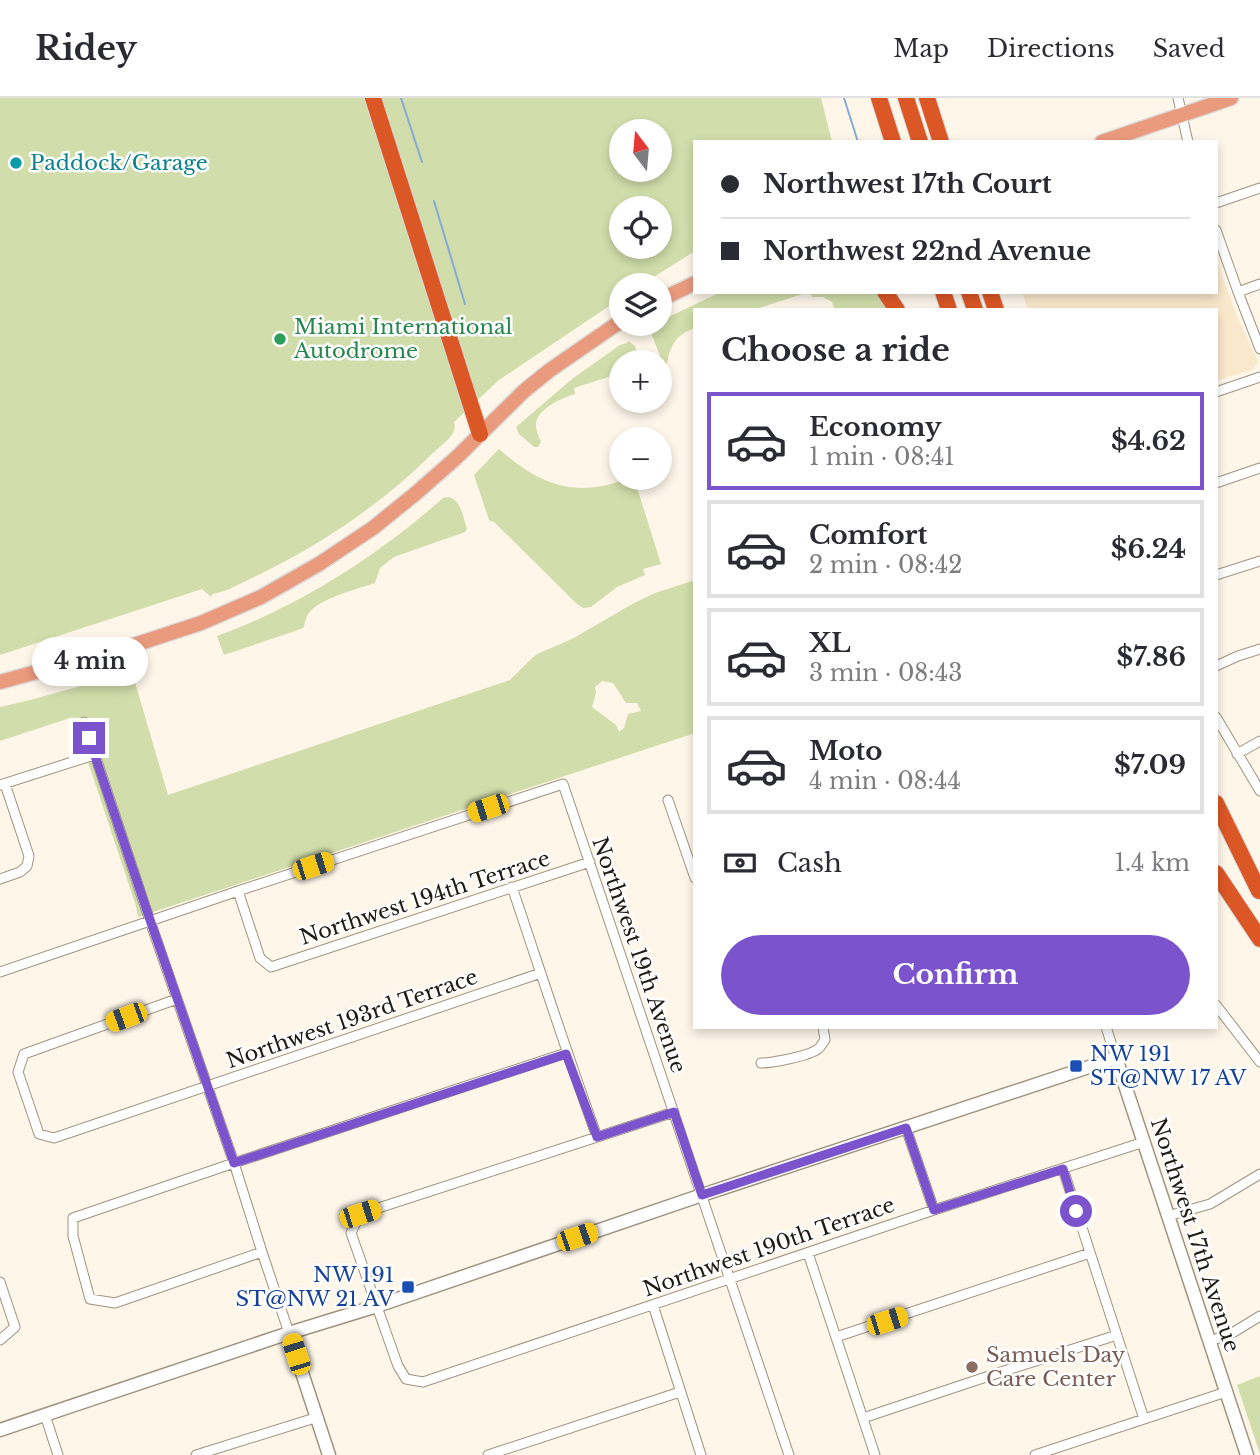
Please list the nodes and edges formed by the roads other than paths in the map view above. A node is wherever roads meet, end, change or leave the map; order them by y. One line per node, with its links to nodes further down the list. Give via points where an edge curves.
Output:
1 (373, 98): 24 (highway)
2 (879, 98): 8 (highway)
3 (905, 98): 9 (highway)
4 (926, 98): 10 (highway)
5 (1178, 98): 7 (street)
6 (1231, 98): 7 (main road)
7 (1182, 115): 11 (main road); 12 (street)
8 (892, 140)
9 (919, 140)
10 (940, 140)
11 (1108, 140)
12 (1188, 140)
13 (1260, 188): 14 (street)
14 (1218, 202)
15 (1218, 236): 18 (street)
16 (693, 283): 19 (main road)
17 (1260, 284): 18 (street)
18 (1238, 292): 21 (street)
19 (672, 294)
20 (609, 329): 24 (main road, via 550,370)
21 (1260, 349)
22 (1260, 377): 23 (street)
23 (1218, 391)
24 (480, 433): 31 (main road, via 373,528 261,597 155,639)
25 (1260, 468): 26 (street)
26 (1218, 482)
27 (1260, 561): 28 (street)
28 (1218, 574)
29 (1260, 649): 30 (street)
30 (1218, 665)
31 (0, 682)
32 (1218, 721): 35 (street)
33 (84, 722): 36 (street)
34 (1260, 741): 35 (street)
35 (1237, 754): 38 (street)
36 (94, 755): 37 (street); 49 (street)
37 (2, 785): 45 (street, via 29,856 20,872)
38 (1260, 791)
39 (668, 800): 43 (street)
40 (1218, 807): 48 (highway)
41 (1218, 828): 48 (highway)
42 (590, 862): 46 (street, Northwest 194th Terrace); 47 (street, Northwest 19th Avenue, via 564,784); 62 (street, Northwest 19th Avenue)
43 (693, 866)
44 (1218, 876): 50 (highway)
45 (0, 879)
46 (512, 887): 47 (street, Northwest 194th Terrace, via 271,967 260,958); 52 (street)
47 (238, 891): 49 (street)
48 (1260, 892)
49 (150, 921): 51 (street); 53 (street)
50 (1260, 939)
51 (0, 972)
52 (541, 973): 57 (street); 61 (street, Northwest 193rd Terrace)
53 (177, 999): 61 (street); 61 (street, Northwest 193rd Terrace, via 23,1054 18,1072 39,1134 54,1138)
54 (1218, 1008): 59 (street)
55 (1107, 1029): 58 (street, Northwest 17th Avenue)
56 (823, 1031): 60 (street, via 825,1040 819,1049)
57 (566, 1054): 64 (street); 66 (street)
58 (1116, 1058): 63 (street); 65 (street, Northwest 17th Avenue)
59 (1260, 1062)
60 (761, 1063)
61 (207, 1087): 66 (street)
62 (674, 1112): 64 (street); 69 (street, Northwest 19th Avenue)
63 (906, 1128): 69 (street); 70 (street)
64 (597, 1137): 78 (street, via 360,1214 351,1233)
65 (1144, 1142): 67 (street, Northwest 190th Terrace); 71 (street, Northwest 17th Avenue)
66 (234, 1163): 72 (street); 72 (street, via 73,1218 73,1236 90,1299 115,1303)
67 (1063, 1169): 70 (street, Northwest 190th Terrace); 74 (street)
68 (1260, 1174): 71 (street, via 1210,1204)
69 (702, 1195): 75 (street, Northwest 19th Avenue); 78 (street)
70 (934, 1210): 73 (street, Northwest 190th Terrace)
71 (1168, 1216): 84 (street, Northwest 17th Avenue)
72 (262, 1252): 80 (street)
73 (808, 1253): 75 (street, Northwest 190th Terrace); 82 (street)
74 (1090, 1253): 81 (street); 82 (street)
75 (730, 1279): 77 (street, Northwest 190th Terrace); 97 (street, Northwest 19th Avenue)
76 (0, 1282): 83 (street, via 15,1327)
77 (653, 1305): 78 (street, Northwest 190th Terrace, via 423,1382 406,1379 398,1366); 85 (street)
78 (377, 1306): 80 (street)
79 (1260, 1316): 84 (street)
80 (289, 1333): 87 (street); 88 (street)
81 (1117, 1335): 89 (street); 90 (street)
82 (836, 1338): 89 (street)
83 (0, 1340)
84 (1209, 1341): 86 (street, Northwest 17th Avenue)
85 (680, 1392): 95 (street); 96 (street)
86 (1226, 1392): 90 (street); 100 (street, Northwest 17th Avenue)
87 (45, 1415): 91 (street); 92 (street)
88 (318, 1417): 93 (street); 94 (street)
89 (863, 1418): 98 (street)
90 (1144, 1419): 99 (street)
91 (0, 1430)
92 (58, 1455)
93 (196, 1455)
94 (329, 1455)
95 (488, 1455)
96 (701, 1455)
97 (789, 1455)
98 (875, 1455)
99 (1035, 1455)
100 (1247, 1455)

